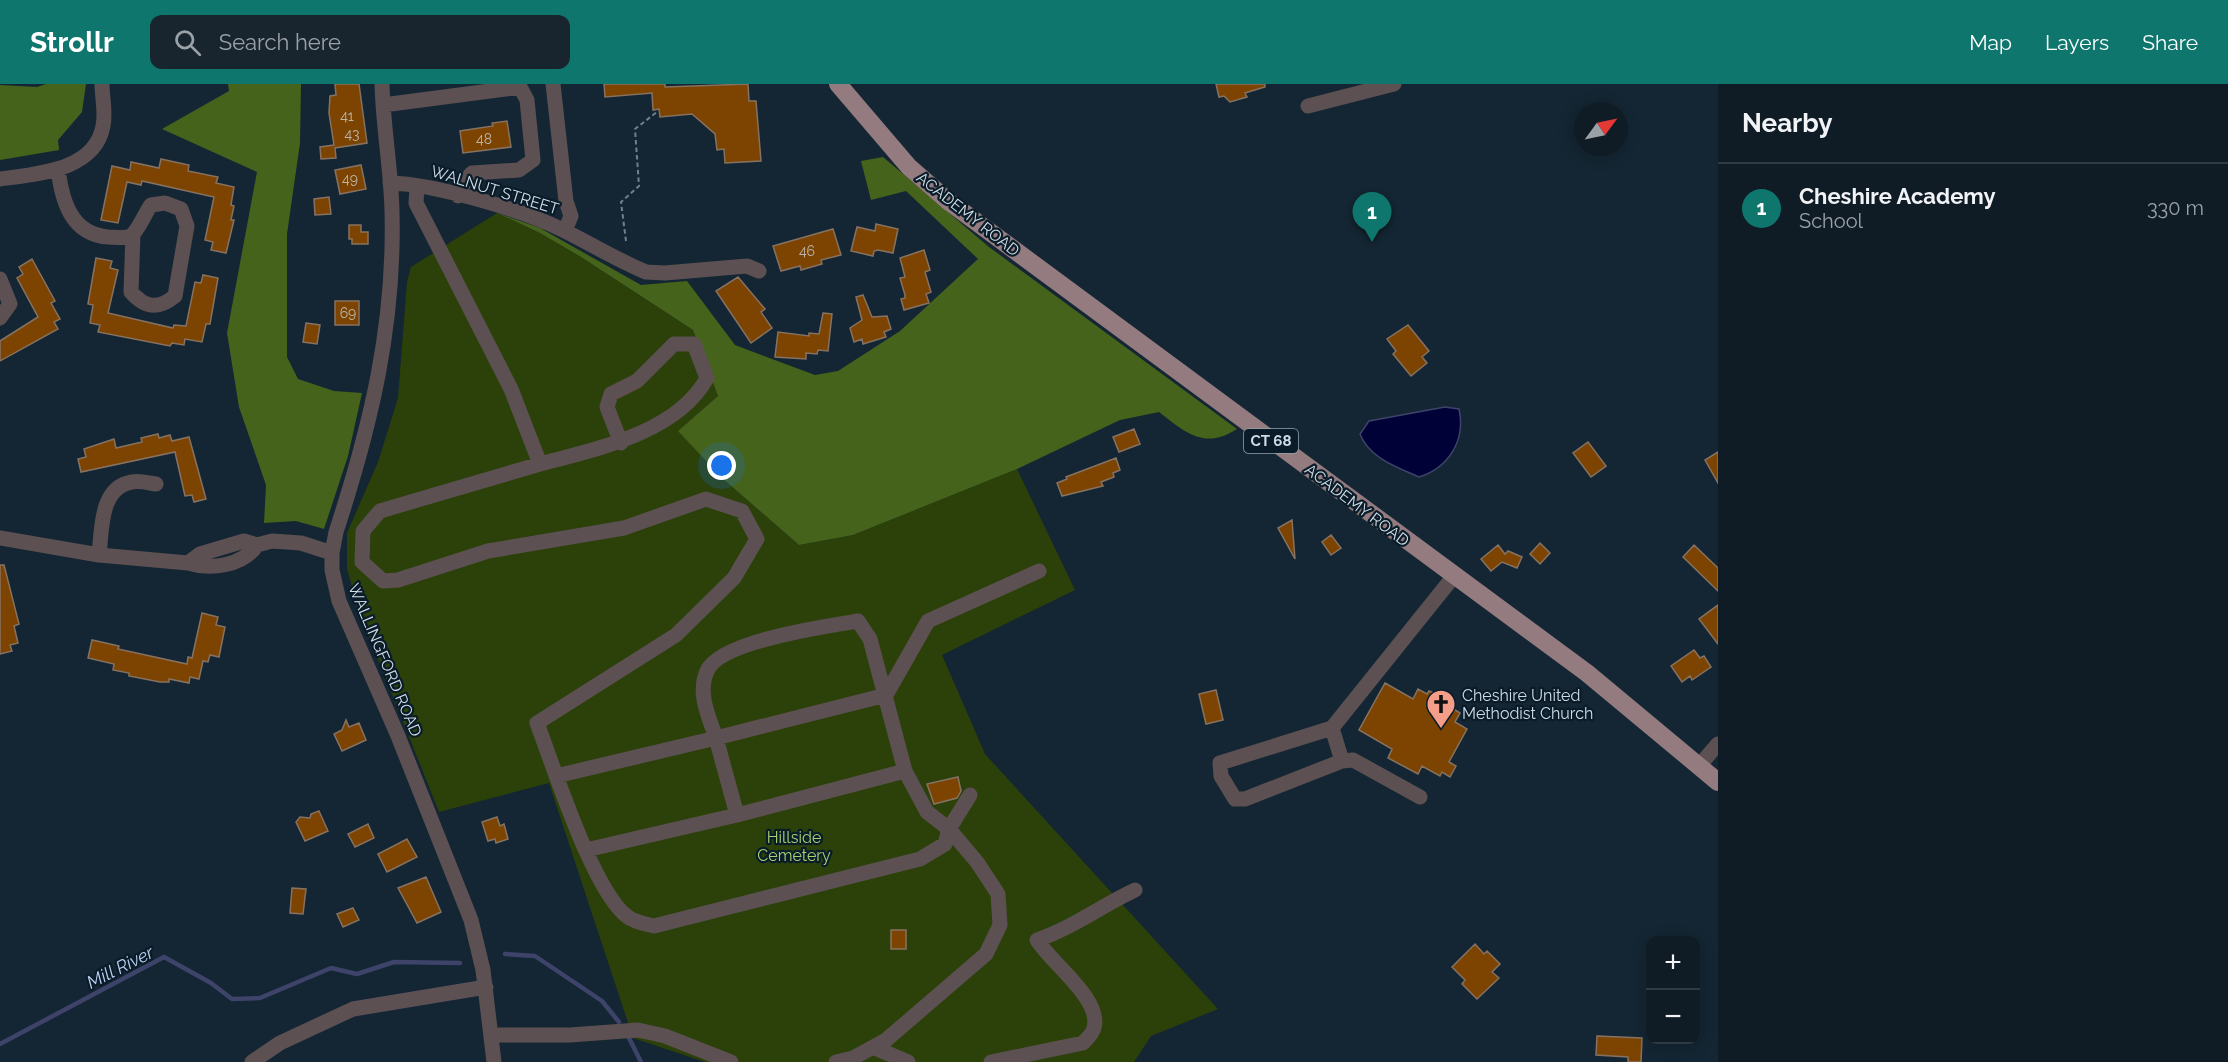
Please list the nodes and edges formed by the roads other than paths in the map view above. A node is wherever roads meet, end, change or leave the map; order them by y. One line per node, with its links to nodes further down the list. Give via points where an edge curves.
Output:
1 (102, 84): 8 (street, via 105,110 99,140 80,159)
2 (382, 84): 6 (street, WALLINGFORD ROAD)
3 (553, 84): 13 (street, via 571,216)
4 (838, 84): 25 (main road, ACADEMY ROAD / CT 68, via 909,167 948,201)
5 (1394, 84): 7 (street)
6 (382, 105): 10 (street, WALLINGFORD ROAD); 12 (street, via 520,87 527,100 533,160 519,170 472,173)
7 (1308, 106)
8 (57, 169): 9 (street); 14 (street, via 66,206 82,230 104,236)
9 (0, 179)
10 (390, 183): 11 (street, WALNUT STREET); 22 (street, WALLINGFORD ROAD, via 390,279 379,377 367,435)
11 (417, 186): 12 (street, WALNUT STREET); 19 (street, via 416,203 511,389)
12 (458, 196): 13 (street, WALNUT STREET, via 540,219)
13 (565, 231): 15 (street, WALNUT STREET, via 646,272 747,266)
14 (133, 234): 14 (street, via 151,205 165,203 181,209 187,226 175,296 168,302 155,307 140,303 131,292)
15 (759, 271)
16 (0, 279): 17 (street, via 10,304)
17 (0, 318)
18 (621, 442): 18 (street, via 682,409 701,390 707,378 694,344 674,344 637,381 611,394 607,407); 19 (street)
19 (540, 464): 33 (street, via 380,511 363,531 362,562 382,581 399,580 488,551 624,528 706,499 742,511 757,539 734,578 676,635 537,723)
20 (156, 484): 23 (street, via 132,481 119,487 100,522)
21 (0, 538): 23 (street)
22 (332, 553): 23 (street, via 301,543 257,545 244,541 200,554 188,563); 41 (street, WALLINGFORD ROAD, via 339,601 458,882 479,949)
23 (99, 555)
24 (1039, 571): 26 (street, via 928,621)
25 (1454, 576): 27 (street); 31 (main road, ACADEMY ROAD / CT 68, via 1587,673)
26 (886, 695): 28 (street); 28 (street, via 870,639 858,621 783,633 725,655 707,670 702,696); 32 (street)
27 (1332, 728): 30 (street); 30 (street, via 1220,763 1221,776 1235,800 1245,800)
28 (716, 738): 33 (street); 37 (street)
29 (1718, 744): 31 (street)
30 (1342, 761): 36 (street, via 1353,760)
31 (1699, 765): 34 (main road, ACADEMY ROAD / CT 68)
32 (906, 771): 37 (street); 38 (street, via 927,812)
33 (556, 776): 39 (street)
34 (1718, 782)
35 (970, 795): 38 (street)
36 (1420, 797)
37 (737, 815): 39 (street)
38 (949, 829): 39 (street, via 945,844 920,859 654,926 627,917 598,880); 43 (street, via 998,894 1000,925 986,954)
39 (586, 850)
40 (1135, 890): 49 (street, via 1101,906 1064,931 1037,940 1046,955 1089,999 1095,1017 1094,1030 1083,1043)
41 (486, 987): 42 (street, WALLINGFORD ROAD); 44 (street, via 352,1009 280,1043)
42 (492, 1035): 45 (street, WALLINGFORD ROAD); 46 (street, via 638,1030 665,1036)
43 (875, 1048): 47 (street); 48 (street)
44 (252, 1062)
45 (494, 1062)
46 (731, 1062)
47 (836, 1062)
48 (908, 1062)
49 (991, 1062)

